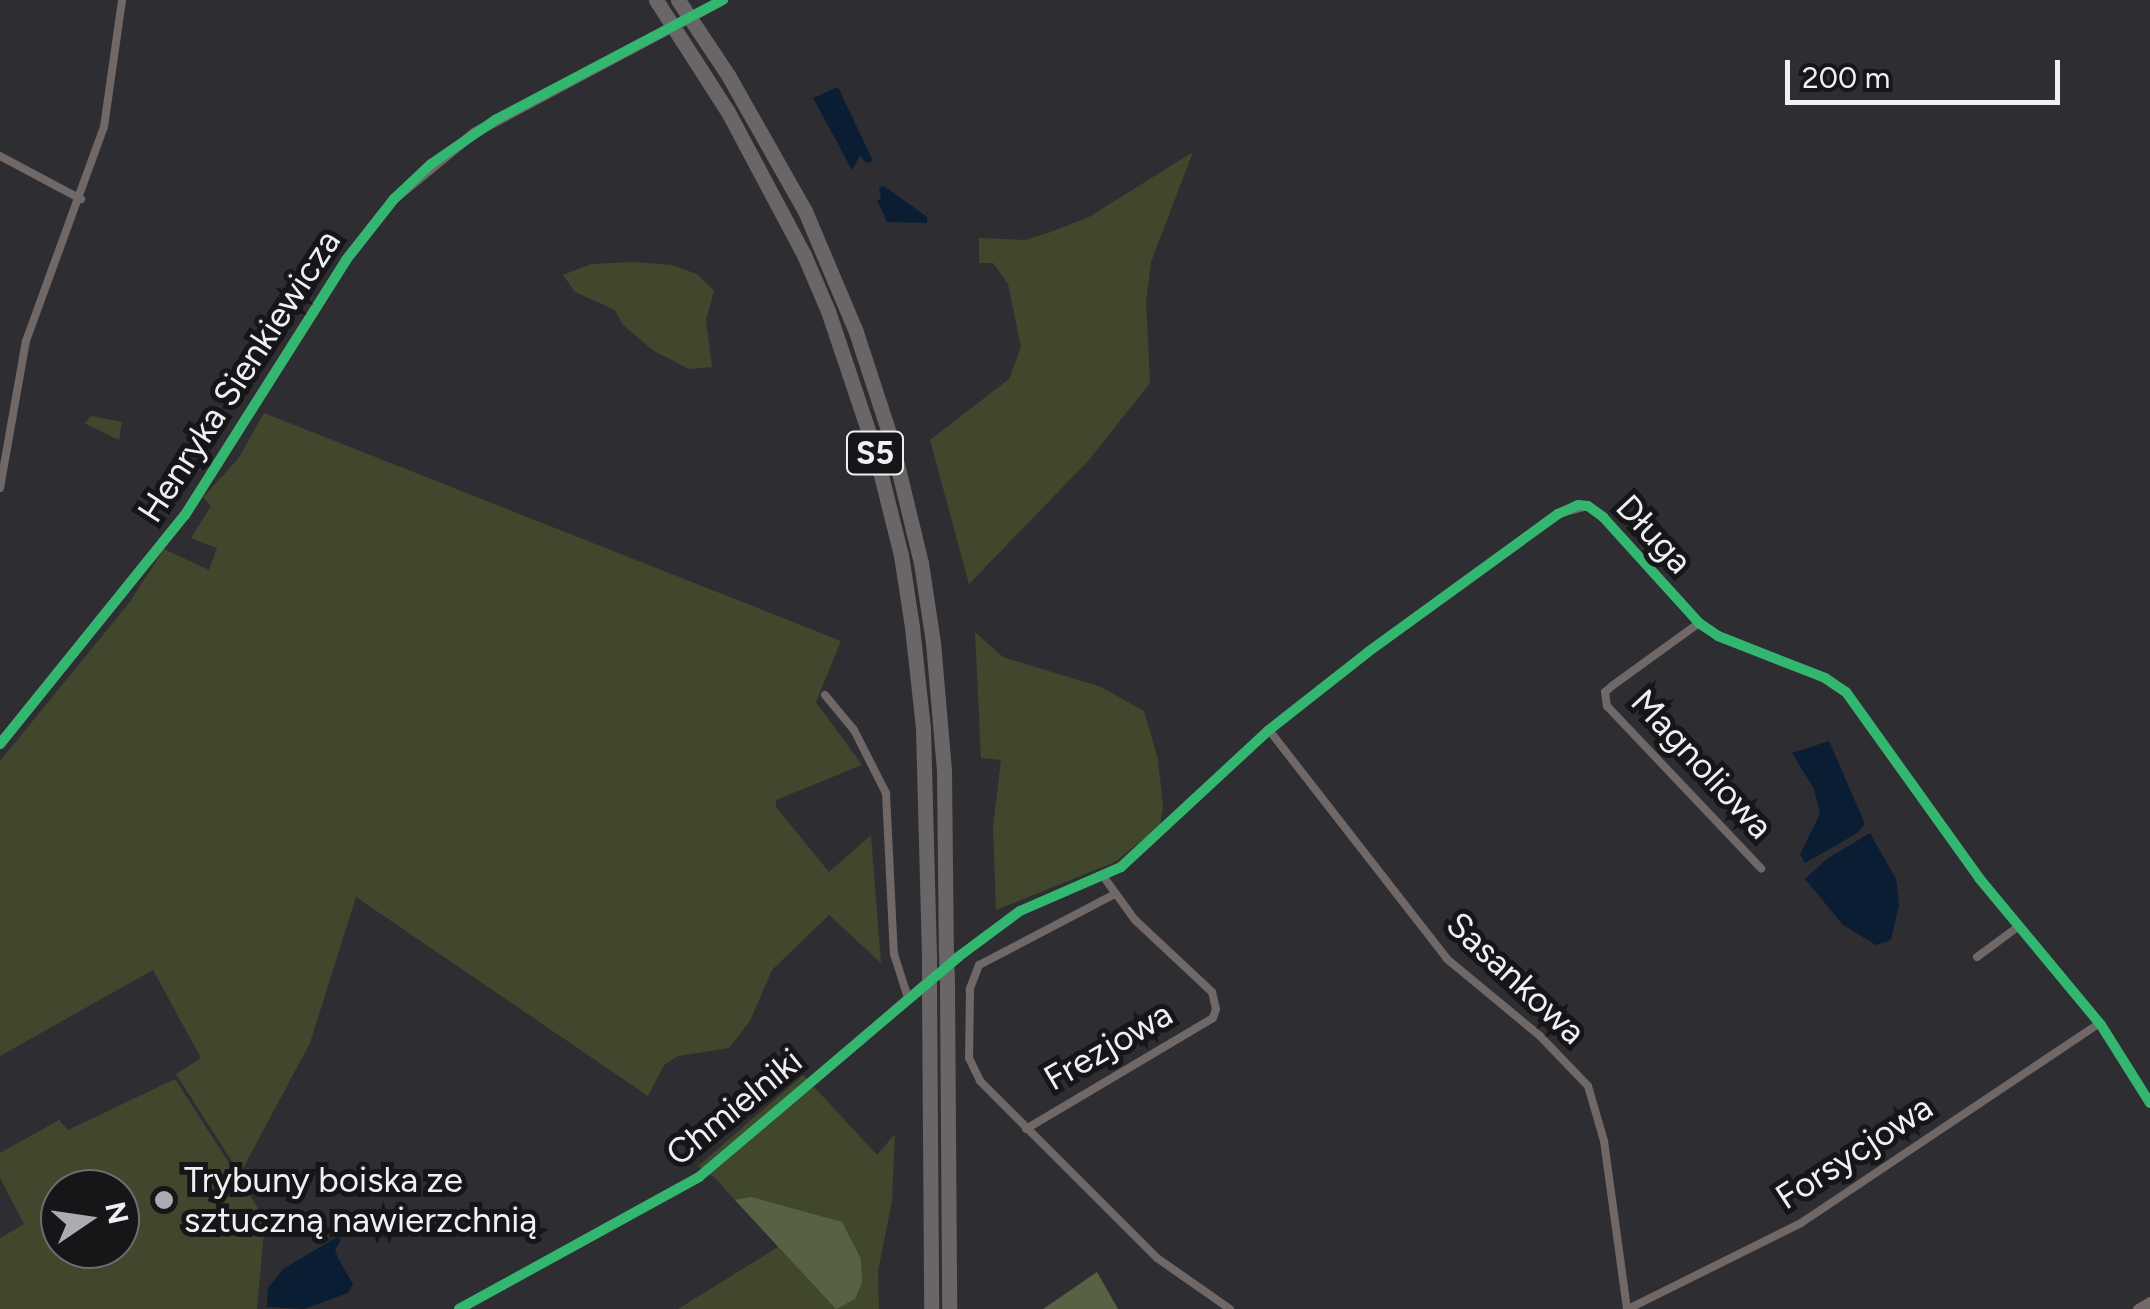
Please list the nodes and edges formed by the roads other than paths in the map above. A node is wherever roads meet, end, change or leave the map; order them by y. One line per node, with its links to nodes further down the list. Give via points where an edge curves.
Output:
1 (122, 0): 6 (street, via 104,127)
2 (656, 0): 24 (highway, S5, bridge, via 728,112 804,255 875,451 901,555 923,728)
3 (678, 0): 25 (highway, S5, bridge, via 805,211 856,332 921,563 944,771)
4 (722, 1): 11 (street, Henryka Sienkiewicza, bridge, via 474,133 394,199 346,260 185,515)
5 (0, 156): 6 (street)
6 (81, 199): 7 (street, via 22,356)
7 (0, 488)
8 (1700, 623): 10 (street, Długa, via 1604,517 1578,506 1558,514); 12 (street, Magnoliowa, via 1605,692 1607,706); 16 (street, Długa, via 1840,686)
9 (825, 694): 18 (street, via 854,730 886,794 894,954)
10 (1268, 730): 13 (street, Długa, via 1146,847); 27 (street, Sasankowa, via 1447,960 1540,1036 1588,1086 1604,1142)
11 (0, 744)
12 (1762, 868)
13 (1103, 876): 14 (street, Frezjowa); 15 (street, Długa)
14 (1113, 894): 21 (street, via 980,965 970,989 969,1058 980,1081); 21 (street, Frezjowa, via 1212,992 1213,1018)
15 (1020, 911): 18 (street, Chmielniki)
16 (2020, 926): 17 (street); 19 (street, Długa)
17 (1977, 956)
18 (908, 998): 23 (street, Chmielniki, via 699,1177)
19 (2100, 1023): 20 (street, Długa); 27 (street, Forsycjowa, via 1801,1223)
20 (2150, 1103)
21 (1026, 1129): 26 (street, via 1170,1269)
22 (2150, 1302): 28 (main road)
23 (459, 1309)
24 (932, 1309)
25 (950, 1309)
26 (1230, 1309)
27 (1628, 1309)
28 (2138, 1309)

